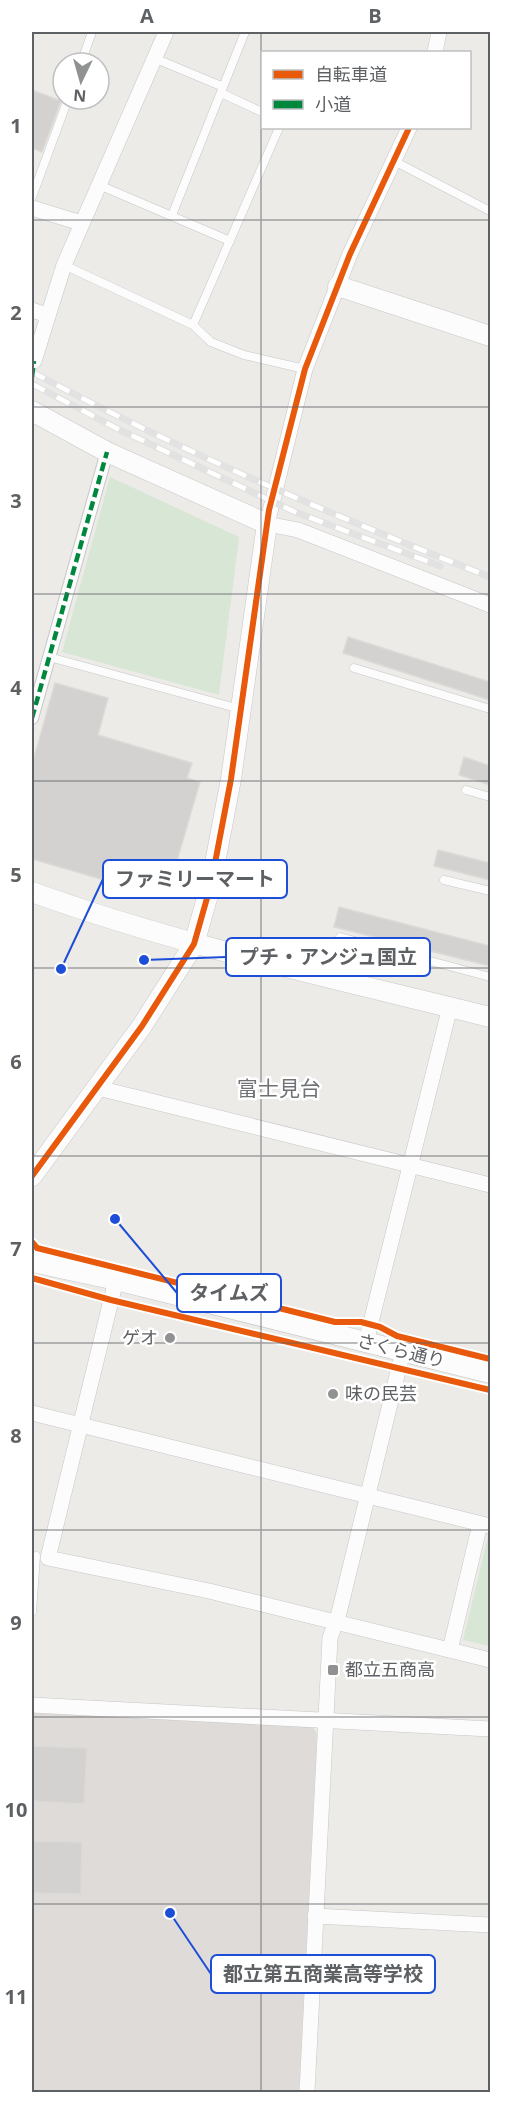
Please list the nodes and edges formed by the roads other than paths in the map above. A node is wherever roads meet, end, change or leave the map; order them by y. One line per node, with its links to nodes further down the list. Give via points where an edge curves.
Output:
1 (93, 32): 5 (lane)
2 (166, 32): 7 (street)
3 (245, 32): 8 (lane)
4 (439, 32): 6 (street)
5 (86, 51)
6 (435, 51)
7 (154, 58): 8 (lane); 14 (street)
8 (221, 89): 10 (lane); 18 (lane)
9 (64, 111): 15 (lane)
10 (261, 111)
11 (279, 129): 20 (lane)
12 (408, 129): 13 (street)
13 (394, 161): 17 (lane); 22 (street)
14 (99, 185): 18 (lane); 19 (street)
15 (32, 197)
16 (32, 208): 19 (street)
17 (490, 212)
18 (172, 215): 20 (lane)
19 (81, 223): 21 (street)
20 (230, 241): 25 (lane)
21 (64, 265): 24 (street); 25 (lane)
22 (338, 286): 26 (street); 28 (street)
23 (32, 310): 24 (street)
24 (47, 315): 27 (street)
25 (193, 326): 28 (lane, via 212,342 244,355)
26 (490, 336)
27 (34, 360)
28 (305, 369): 31 (street)
29 (32, 411): 30 (street)
30 (107, 452): 31 (street); 33 (street)
31 (267, 524): 32 (street, via 297,530); 35 (street)
32 (490, 605)
33 (49, 657): 35 (lane); 37 (street)
34 (354, 668): 36 (lane)
35 (241, 709): 44 (street, via 211,884)
36 (490, 709)
37 (32, 718)
38 (466, 790): 39 (lane)
39 (490, 797)
40 (444, 880): 41 (lane)
41 (490, 891)
42 (32, 892): 44 (street)
43 (340, 937): 45 (lane)
44 (194, 944): 46 (street); 48 (street)
45 (490, 977)
46 (450, 1007): 47 (street); 49 (street)
47 (490, 1017)
48 (98, 1088): 49 (street); 50 (street)
49 (411, 1165): 51 (street); 54 (street)
50 (32, 1176)
51 (490, 1185)
52 (32, 1262): 53 (street, さくら通り)
53 (116, 1280): 54 (street, さくら通り); 58 (street)
54 (366, 1342): 55 (street, さくら通り)
55 (403, 1351): 56 (street, さくら通り); 59 (street)
56 (490, 1373)
57 (32, 1413): 58 (street)
58 (81, 1425): 59 (street); 61 (street)
59 (368, 1496): 60 (street); 63 (street)
60 (485, 1525): 64 (street)
61 (39, 1557): 62 (lane); 63 (street)
62 (32, 1612)
63 (334, 1621): 64 (street); 67 (street)
64 (450, 1650): 65 (street)
65 (490, 1660)
66 (32, 1705): 67 (street)
67 (325, 1719): 68 (street); 69 (street)
68 (490, 1729)
69 (315, 1916): 70 (street); 71 (street)
70 (490, 1925)
71 (307, 2092)

